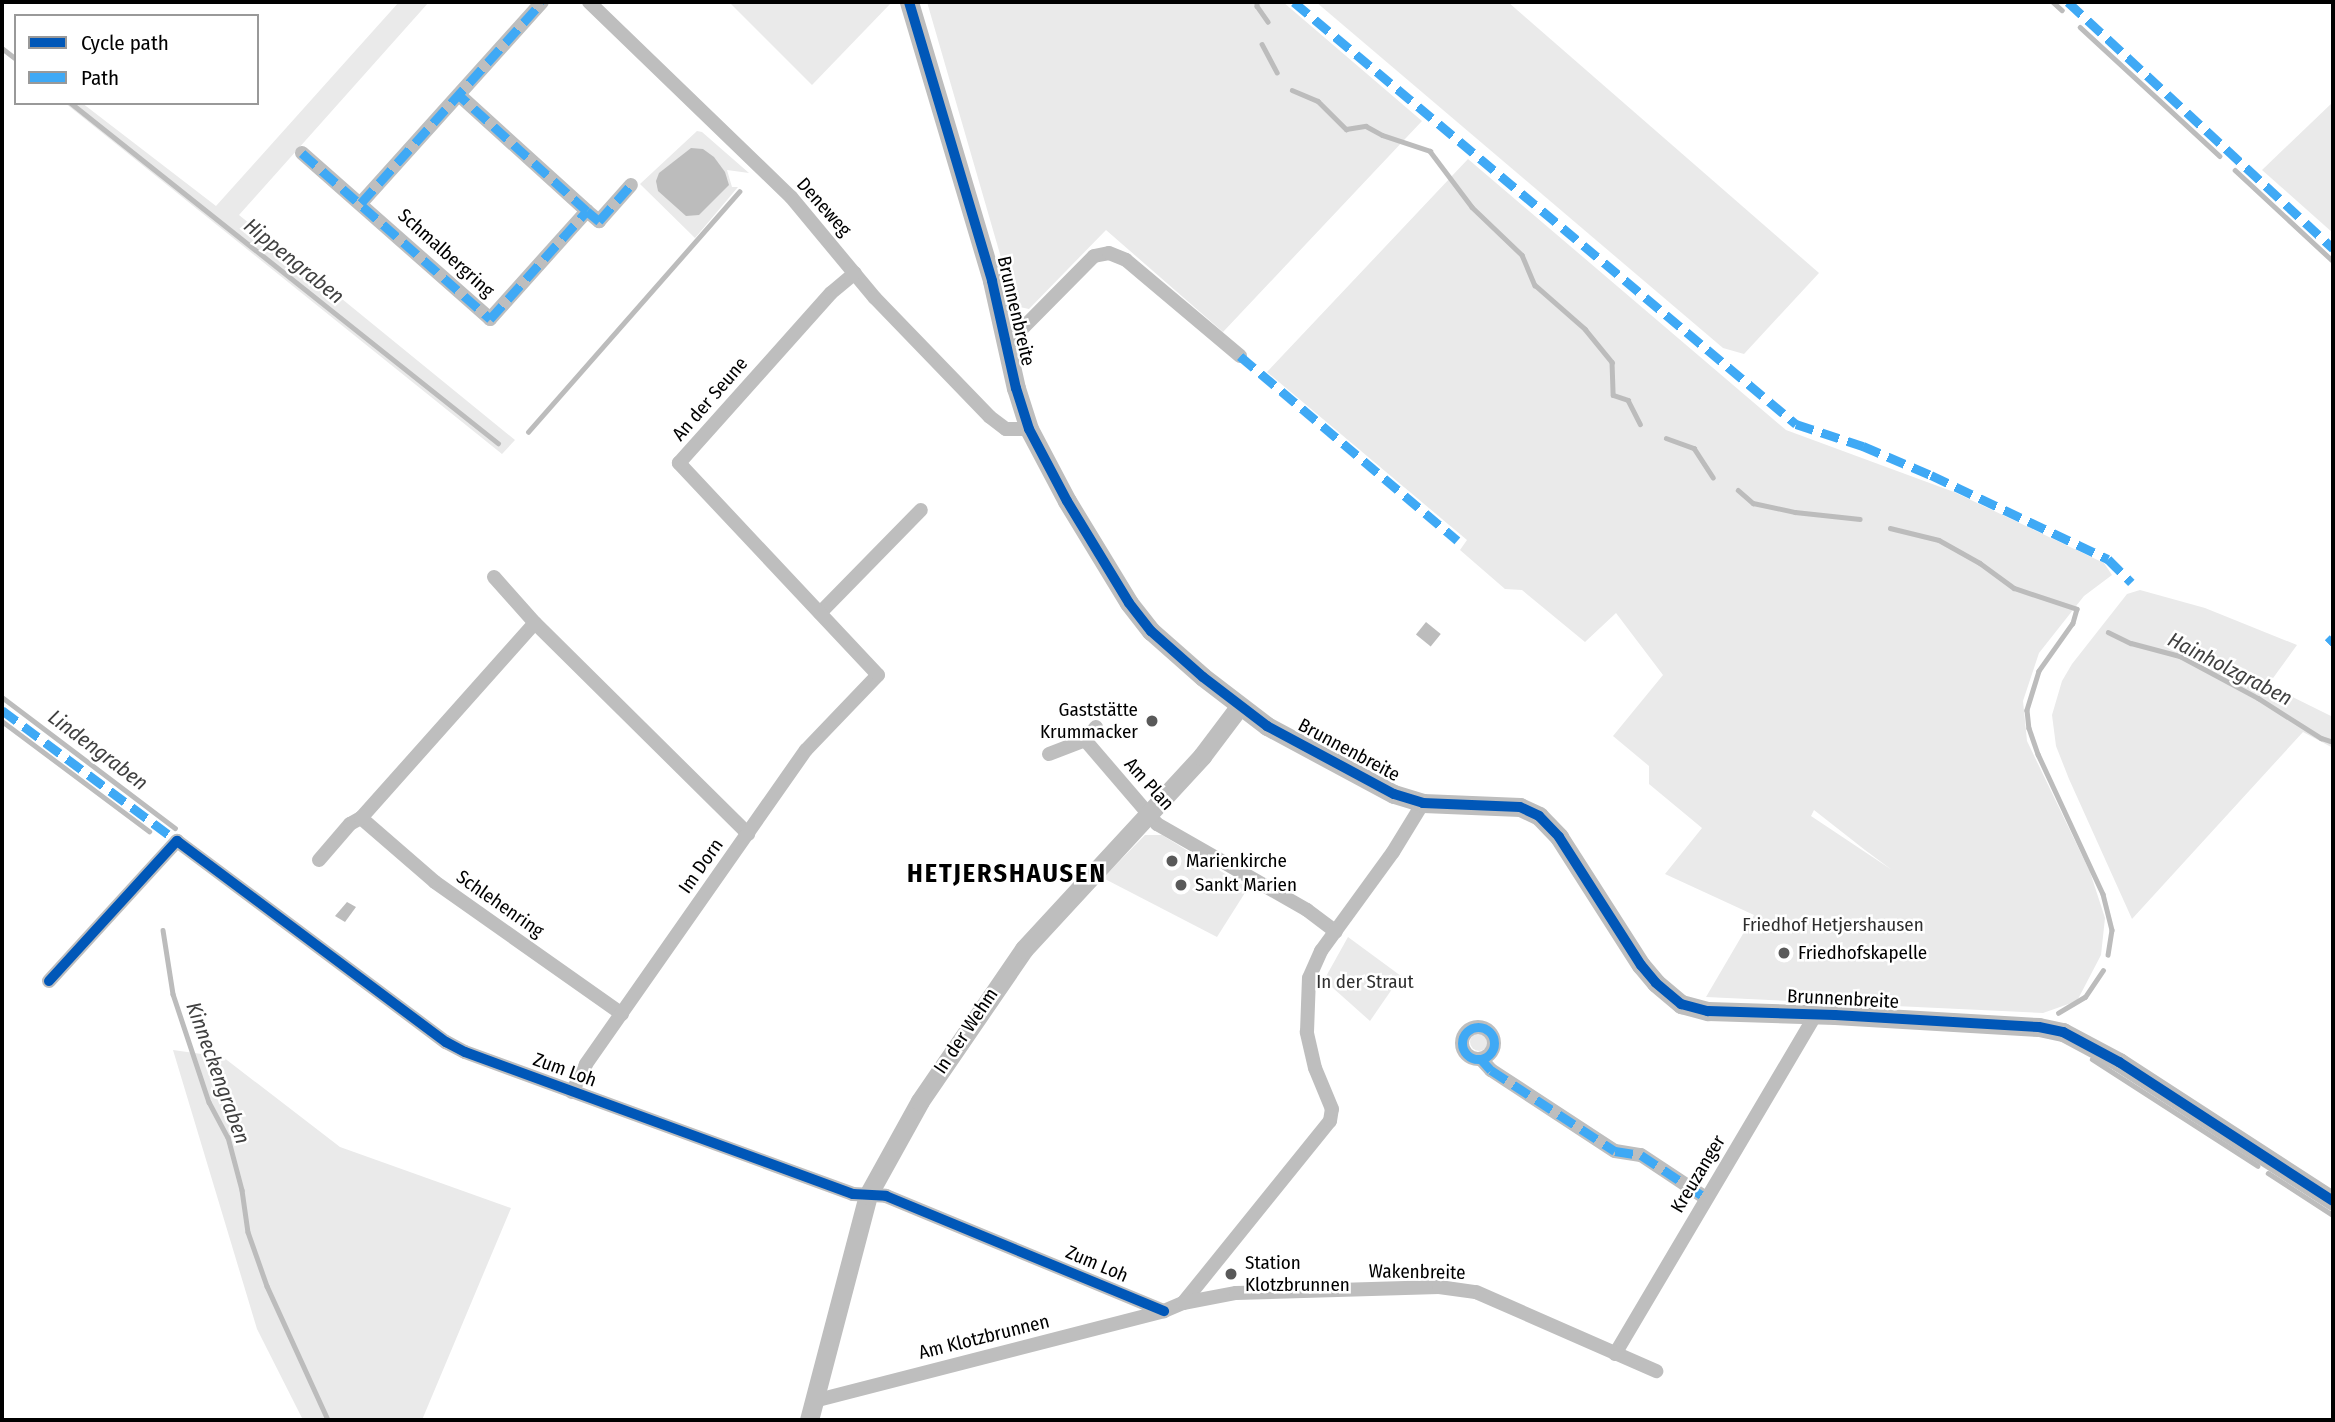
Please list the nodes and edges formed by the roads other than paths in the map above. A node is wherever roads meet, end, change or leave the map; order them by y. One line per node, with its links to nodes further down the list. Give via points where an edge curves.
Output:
1 (542, 2): 4 (street)
2 (589, 2): 9 (street, Deneweg, via 791,197)
3 (913, 9): 10 (street, Brunnenbreite, via 992,281)
4 (458, 95): 7 (street); 8 (street)
5 (302, 153): 7 (street, Schmalbergring)
6 (631, 186): 8 (street, via 599,222)
7 (361, 203): 8 (street, Schmalbergring, via 491,319)
8 (587, 211)
9 (855, 273): 12 (street, Deneweg, via 990,417 1006,429); 15 (street, An der Seune, via 814,312 679,463)
10 (1006, 345): 11 (street, via 1091,258 1106,253 1126,260); 12 (street, Brunnenbreite)
11 (1240, 356)
12 (1029, 429): 18 (street, Brunnenbreite, via 1129,603 1152,631)
13 (921, 510): 15 (street)
14 (494, 577): 16 (street)
15 (820, 613): 17 (street, An der Seune)
16 (535, 623): 24 (street); 25 (street)
17 (878, 675): 25 (street, Im Dorn, via 806,750)
18 (1239, 707): 22 (street, Brunnenbreite, via 1378,788); 23 (street, In der Wehm)
19 (1096, 727): 20 (street)
20 (1085, 740): 21 (street); 23 (street, Am Plan)
21 (1049, 754)
22 (1423, 803): 27 (street); 30 (street, Brunnenbreite, via 1520,807 1539,816 1582,871 1641,965 1681,1004 1708,1011)
23 (1149, 815): 27 (street, Am Plan); 33 (street, In der Wehm, via 1056,911 991,994 919,1101)
24 (361, 818): 26 (street); 29 (street, Schlehenring, via 435,882)
25 (748, 834): 29 (street, Im Dorn)
26 (319, 860)
27 (1336, 932): 36 (street, via 1313,964 1306,1011 1310,1049 1333,1114 1298,1165)
28 (49, 981): 32 (street, Zum Loh, via 177,841 446,1042)
29 (622, 1014): 32 (street, Im Dorn)
30 (1816, 1014): 34 (street, Kreuzanger); 35 (street, Brunnenbreite, via 2063,1032 2119,1062)
31 (1481, 1059): 34 (street, via 1615,1151 1641,1155)
32 (572, 1092): 33 (street, Zum Loh, via 853,1194)
33 (868, 1195): 37 (street, Zum Loh, via 886,1196); 40 (street, In der Wehm)
34 (1706, 1198): 38 (street, Kreuzanger)
35 (2333, 1201)
36 (1183, 1303): 37 (street, Wakenbreite); 38 (street, Wakenbreite, via 1236,1293 1439,1287 1476,1293)
37 (1164, 1311): 40 (street, Am Klotzbrunnen)
38 (1615, 1354): 39 (street, Wakenbreite)
39 (1656, 1371)
40 (814, 1401): 41 (street, In der Wehm)
41 (809, 1420)

